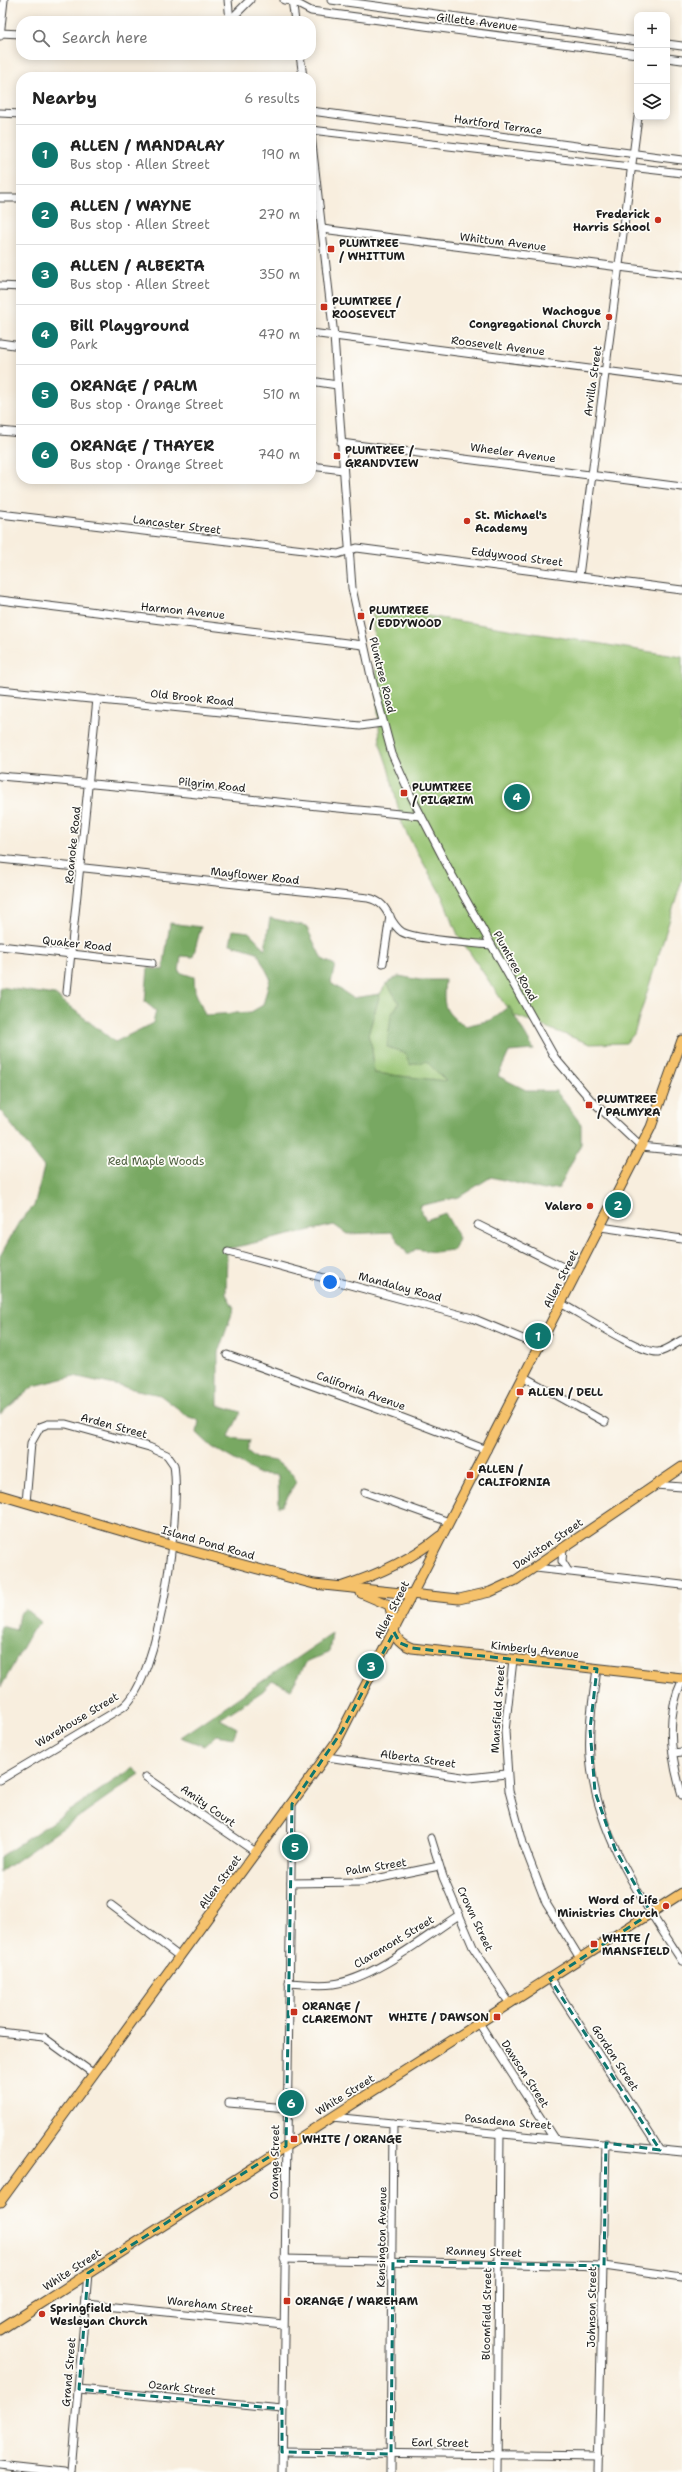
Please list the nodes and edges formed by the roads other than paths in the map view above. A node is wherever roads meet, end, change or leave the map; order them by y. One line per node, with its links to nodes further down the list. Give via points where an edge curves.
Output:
1 (4, 0): 13 (street)
2 (228, 0): 8 (street)
3 (250, 0): 9 (street)
4 (284, 0): 5 (street, Gillette Avenue)
5 (293, 0): 10 (street); 11 (street, Gillette Avenue, via 311,11)
6 (331, 0): 7 (street, Gillette Avenue)
7 (412, 11): 11 (street); 12 (street, Gillette Avenue)
8 (230, 16)
9 (235, 16)
10 (295, 16)
11 (410, 24): 16 (street, Gillette Avenue)
12 (530, 26): 16 (street); 17 (street, Gillette Avenue)
13 (0, 33): 14 (street); 15 (street)
14 (16, 34)
15 (0, 36)
16 (528, 39): 20 (street, Gillette Avenue)
17 (634, 40)
18 (670, 44): 19 (street)
19 (682, 46)
20 (634, 54)
21 (670, 58): 23 (street)
22 (301, 60): 24 (street)
23 (682, 60)
24 (302, 72)
25 (316, 112): 30 (street, Hartford Terrace)
26 (0, 113): 27 (street)
27 (16, 114)
28 (638, 120): 30 (street, Arvilla Street)
29 (316, 131): 32 (street)
30 (633, 154): 31 (street, Hartford Terrace); 32 (street, Arvilla Street)
31 (682, 160)
32 (631, 167): 33 (street); 40 (street, Arvilla Street)
33 (682, 173)
34 (316, 180): 38 (street, Plumtree Road)
35 (0, 198): 36 (street)
36 (16, 198)
37 (316, 207): 38 (street)
38 (319, 207): 39 (street, Plumtree Road)
39 (322, 229): 40 (street, Whittum Avenue); 45 (street, Plumtree Road)
40 (619, 267): 41 (street, Whittum Avenue); 48 (street, Arvilla Street)
41 (682, 275)
42 (0, 286): 43 (street)
43 (16, 287)
44 (316, 334): 45 (street, Roosevelt Avenue)
45 (334, 336): 48 (street, Roosevelt Avenue); 51 (street, Plumtree Road)
46 (0, 343): 47 (street)
47 (16, 345)
48 (606, 371): 49 (street, Roosevelt Avenue); 57 (street, Arvilla Street)
49 (682, 381)
50 (316, 382): 51 (street)
51 (337, 385): 54 (street, Plumtree Road)
52 (0, 431): 53 (street)
53 (16, 433)
54 (341, 443): 56 (street, Plumtree Road); 57 (street, Wheeler Avenue)
55 (316, 467): 56 (street)
56 (343, 470): 60 (street, Plumtree Road)
57 (592, 475): 58 (street, Wheeler Avenue); 61 (street, Arvilla Street)
58 (682, 487)
59 (0, 514): 60 (street, Lancaster Street, via 338,554)
60 (350, 549): 61 (street, Eddywood Street); 64 (street, Plumtree Road, via 352,588)
61 (578, 576): 62 (street, Eddywood Street)
62 (682, 590)
63 (0, 600): 64 (street, Harmon Avenue)
64 (363, 645): 67 (street, Plumtree Road)
65 (0, 690): 66 (street, Old Brook Road)
66 (97, 699): 67 (street, Old Brook Road, via 360,726); 69 (street, Roanoke Road)
67 (382, 723): 70 (street, Plumtree Road, via 399,770)
68 (0, 776): 69 (street, Pilgrim Road)
69 (90, 782): 70 (street, Pilgrim Road, via 240,800); 72 (street, Roanoke Road)
70 (421, 816): 74 (street, Plumtree Road)
71 (0, 859): 72 (street, Mayflower Road)
72 (81, 867): 73 (street, Mayflower Road, via 368,898 383,905); 76 (street, Roanoke Road)
73 (390, 916): 74 (street, Mayflower Road, via 398,928 408,934); 78 (street)
74 (491, 945): 82 (street, Plumtree Road, via 558,1062 590,1099)
75 (0, 946): 76 (street, Quaker Road)
76 (72, 954): 77 (street, Quaker Road); 79 (street, Roanoke Road)
77 (152, 963)
78 (383, 963)
79 (67, 992)
80 (682, 1040): 81 (main road, Allen Street)
81 (678, 1063): 82 (main road, Allen Street)
82 (641, 1147): 83 (street); 85 (main road, Allen Street)
83 (682, 1151)
84 (478, 1225): 88 (street)
85 (601, 1227): 86 (street); 88 (main road, Allen Street)
86 (682, 1239)
87 (228, 1252): 91 (street, Mandalay Road, via 468,1316)
88 (577, 1274): 89 (main road, Allen Street)
89 (562, 1304): 90 (street, via 642,1348 660,1352); 91 (main road, Allen Street)
90 (682, 1340)
91 (540, 1346): 93 (main road, Allen Street)
92 (226, 1355): 95 (street, California Avenue)
93 (524, 1378): 94 (street); 95 (main road, Allen Street)
94 (605, 1422)
95 (487, 1450): 102 (main road, Allen Street)
96 (682, 1467): 97 (main road, Daviston Street)
97 (655, 1485): 98 (street); 105 (main road, Daviston Street)
98 (682, 1487)
99 (365, 1492): 102 (street)
100 (0, 1495): 101 (main road, Island Pond Road)
101 (26, 1503): 104 (main road, Island Pond Road); 104 (street, Arden Street, via 30,1446 36,1432 44,1425 66,1424 149,1447 167,1455 174,1465)
102 (449, 1522): 103 (main road, Allen Street)
103 (444, 1533): 109 (main road, via 428,1546 377,1574); 110 (main road, Allen Street)
104 (173, 1546): 109 (main road, Island Pond Road, via 293,1579); 120 (street, Warehouse Street, via 157,1627 140,1684 132,1700)
105 (563, 1549): 106 (main road, Daviston Street); 107 (street, via 562,1561)
106 (536, 1568): 107 (street); 110 (main road, Daviston Street, via 506,1585 474,1597 450,1599)
107 (568, 1571): 108 (street)
108 (682, 1585)
109 (340, 1587): 110 (main road, Island Pond Road); 111 (main road, via 386,1603 392,1612)
110 (413, 1595): 111 (main road, Allen Street)
111 (394, 1632): 112 (main road, Kimberly Avenue, via 400,1642 412,1648); 117 (main road, Allen Street)
112 (513, 1660): 113 (main road, Kimberly Avenue); 118 (street, Mansfield Street, via 505,1731)
113 (597, 1669): 114 (main road, Kimberly Avenue); 129 (street, via 590,1729 591,1768 595,1792 615,1849)
114 (682, 1680): 116 (street, via 676,1695 672,1726)
115 (682, 1752): 116 (street)
116 (673, 1753): 121 (street)
117 (327, 1757): 118 (street, Alberta Street, via 469,1778); 122 (main road, Allen Street)
118 (506, 1774): 132 (street, Mansfield Street, via 531,1866 546,1903)
119 (146, 1777): 124 (street, Amity Court)
120 (0, 1780)
121 (682, 1795)
122 (292, 1804): 124 (main road, Allen Street); 126 (street, Orange Street)
123 (431, 1838): 125 (street, Crown Street)
124 (257, 1853): 131 (main road, Allen Street)
125 (440, 1866): 126 (street, Palm Street, via 361,1882); 130 (street, Crown Street)
126 (291, 1883): 135 (street, Orange Street)
127 (682, 1893): 129 (main road, White Street)
128 (111, 1905): 131 (street)
129 (651, 1913): 132 (main road, White Street); 133 (street)
130 (459, 1915): 135 (street, Claremont Street, via 355,1979 332,1984); 136 (street, Crown Street, via 473,1947)
131 (180, 1957): 139 (main road, Allen Street)
132 (581, 1960): 134 (main road, White Street)
133 (682, 1960)
134 (550, 1979): 136 (main road, White Street); 148 (street, Gordon Street)
135 (289, 1984): 141 (street, Orange Street)
136 (510, 2004): 137 (main road, White Street)
137 (479, 2023): 142 (main road, White Street); 145 (street, Dawson Street)
138 (0, 2032): 139 (street, via 43,2037)
139 (94, 2074): 150 (main road, Allen Street)
140 (228, 2103): 141 (street)
141 (287, 2108): 147 (street, Orange Street)
142 (332, 2117): 143 (street, Pasadena Street); 147 (main road, White Street)
143 (393, 2123): 144 (street, Pasadena Street); 152 (street, Kensington Avenue)
144 (500, 2132): 145 (street, Pasadena Street); 153 (street, Bloomfield Street)
145 (553, 2137): 146 (street, Pasadena Street)
146 (606, 2143): 148 (street, Pasadena Street); 154 (street, Johnson Street)
147 (286, 2146): 151 (street, Orange Street); 155 (main road, White Street)
148 (660, 2150): 149 (street, Pasadena Street)
149 (682, 2152)
150 (0, 2202)
151 (284, 2259): 152 (street, Ranney Street); 158 (street, Orange Street)
152 (393, 2261): 153 (street, Ranney Street); 163 (street, Kensington Avenue)
153 (498, 2264): 154 (street, Ranney Street); 164 (street, Bloomfield Street)
154 (604, 2266): 156 (street, Ranney Street); 165 (street, Johnson Street)
155 (88, 2274): 157 (street, Grand Street); 159 (main road, White Street)
156 (682, 2277)
157 (86, 2304): 158 (street, Wareham Street); 160 (street, Grand Street)
158 (283, 2324): 161 (street, Orange Street)
159 (0, 2330)
160 (78, 2389): 161 (street, Ozark Street); 168 (street, Grand Street)
161 (282, 2409): 162 (street, Orange Street)
162 (282, 2452): 163 (street, Earl Street); 169 (street, Orange Street)
163 (390, 2454): 164 (street, Earl Street); 170 (street, Kensington Avenue)
164 (497, 2455): 165 (street, Earl Street); 171 (street, Bloomfield Street)
165 (599, 2456): 172 (street, Johnson Street)
166 (0, 2465): 167 (street)
167 (64, 2472)
168 (71, 2472)
169 (282, 2472)
170 (390, 2472)
171 (497, 2472)
172 (598, 2472)

